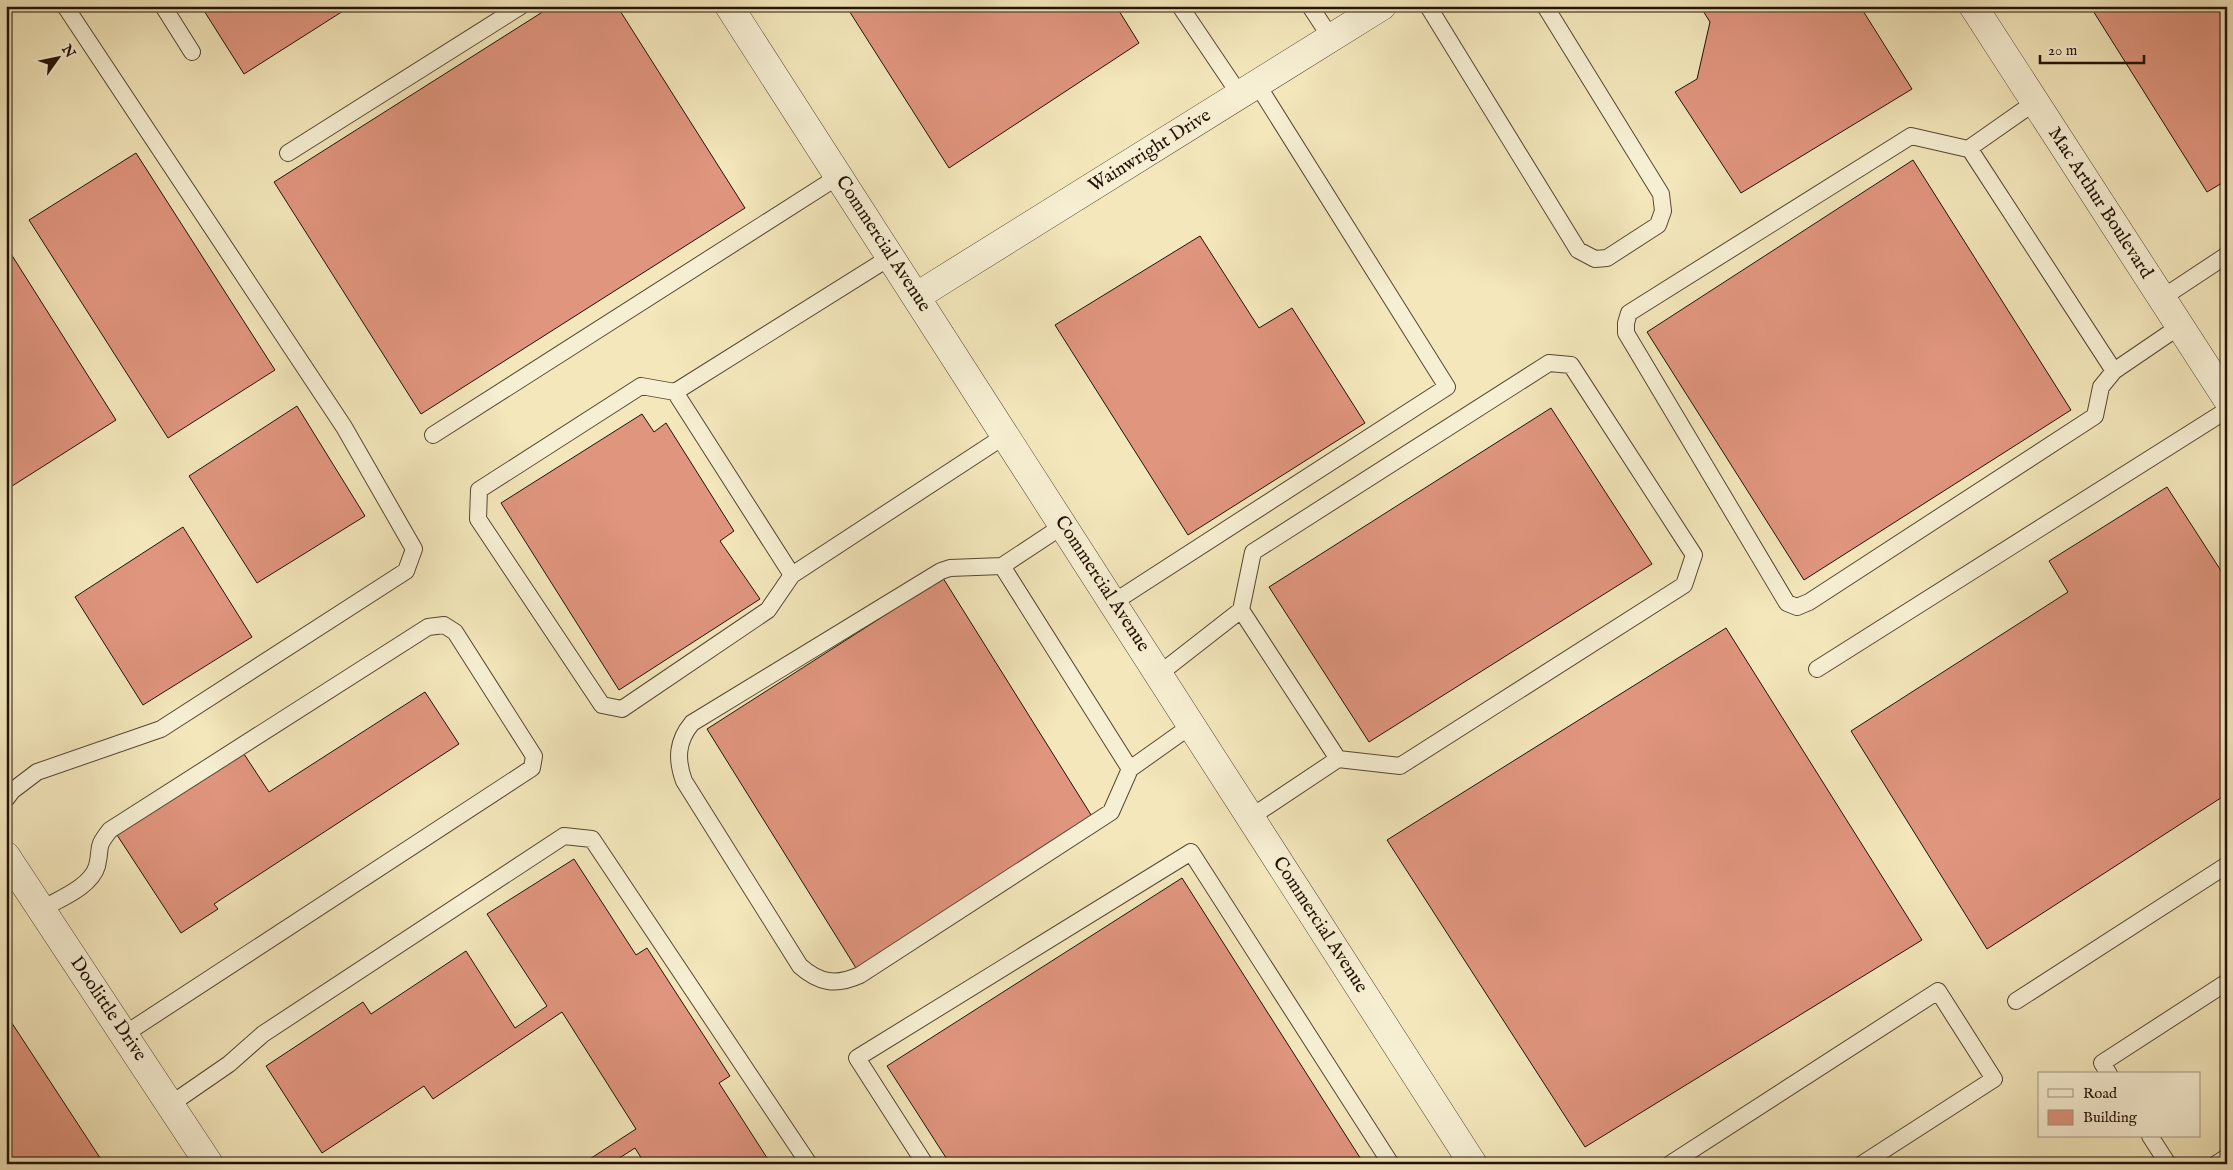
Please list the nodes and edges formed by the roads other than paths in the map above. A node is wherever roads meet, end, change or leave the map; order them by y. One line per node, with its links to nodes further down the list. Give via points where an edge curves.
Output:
1 (64, 6): 38 (lane, via 344,427 414,550 406,571 161,729 37,772)
2 (163, 6): 12 (lane)
3 (521, 6): 16 (lane)
4 (729, 6): 17 (street, Commercial Avenue)
5 (1180, 6): 13 (lane)
6 (1310, 6): 11 (lane)
7 (1382, 6): 11 (street, Wainwright Drive)
8 (1428, 6): 9 (lane, via 1578,250 1595,259 1607,258 1658,225 1663,211 1661,194)
9 (1545, 6)
10 (1973, 6): 14 (street, Mac Arthur Boulevard)
11 (1331, 38): 13 (street, Wainwright Drive)
12 (192, 52)
13 (1248, 90): 20 (street, Wainwright Drive); 31 (lane, via 1448,387)
14 (2035, 102): 15 (lane); 21 (street, Mac Arthur Boulevard)
15 (1969, 148): 23 (lane); 23 (lane, via 1911,136 1629,313 1626,333 1787,603 1797,607 1809,602 2095,416 2101,387)
16 (288, 153)
17 (839, 176): 19 (street, Commercial Avenue); 26 (lane)
18 (2227, 255): 21 (lane)
19 (892, 256): 20 (street, Commercial Avenue); 24 (lane)
20 (917, 296): 27 (street, Commercial Avenue)
21 (2162, 298): 22 (street, Mac Arthur Boulevard)
22 (2180, 326): 23 (lane); 25 (street, Mac Arthur Boulevard)
23 (2114, 371)
24 (675, 392): 30 (lane); 30 (lane, via 641,386 479,490 478,519 602,705 622,708 768,610)
25 (2225, 395): 33 (lane)
26 (433, 435)
27 (1006, 435): 28 (street, Commercial Avenue); 30 (lane)
28 (1064, 525): 29 (lane); 31 (street, Commercial Avenue)
29 (1002, 566): 37 (lane); 37 (lane, via 941,571 692,723 680,742 679,766 684,781 800,966 821,981 846,981 860,975 1111,812)
30 (792, 575)
31 (1114, 602): 34 (street, Commercial Avenue)
32 (1241, 610): 34 (lane); 36 (lane); 36 (lane, via 1253,552 1549,363 1571,365 1694,555 1684,585 1400,766)
33 (1817, 670)
34 (1159, 674): 35 (street, Commercial Avenue)
35 (1192, 725): 37 (lane); 39 (street, Commercial Avenue)
36 (1338, 759): 39 (lane)
37 (1130, 769)
38 (6, 798)
39 (1251, 817): 54 (street, Commercial Avenue)
40 (6, 856): 42 (street, Doolittle Drive)
41 (2227, 865): 44 (lane)
42 (42, 910): 45 (street, Doolittle Drive); 45 (lane, via 90,879 97,866 99,844 110,830 428,627 444,625 455,632 534,756 532,768)
43 (2227, 982): 46 (lane, via 2102,1062)
44 (2016, 1001)
45 (125, 1034): 47 (street, Doolittle Drive)
46 (2108, 1072)
47 (171, 1104): 50 (street, Doolittle Drive); 51 (lane, via 229,1064 262,1034 564,836 592,839)
48 (2151, 1138): 57 (lane)
49 (2227, 1157): 58 (lane)
50 (209, 1164)
51 (808, 1164)
52 (925, 1164): 53 (lane, via 857,1058 1191,852)
53 (1391, 1164)
54 (1473, 1164)
55 (1670, 1164): 56 (lane, via 1938,990 1994,1080)
56 (1862, 1164)
57 (2168, 1164)
58 (2216, 1164)

